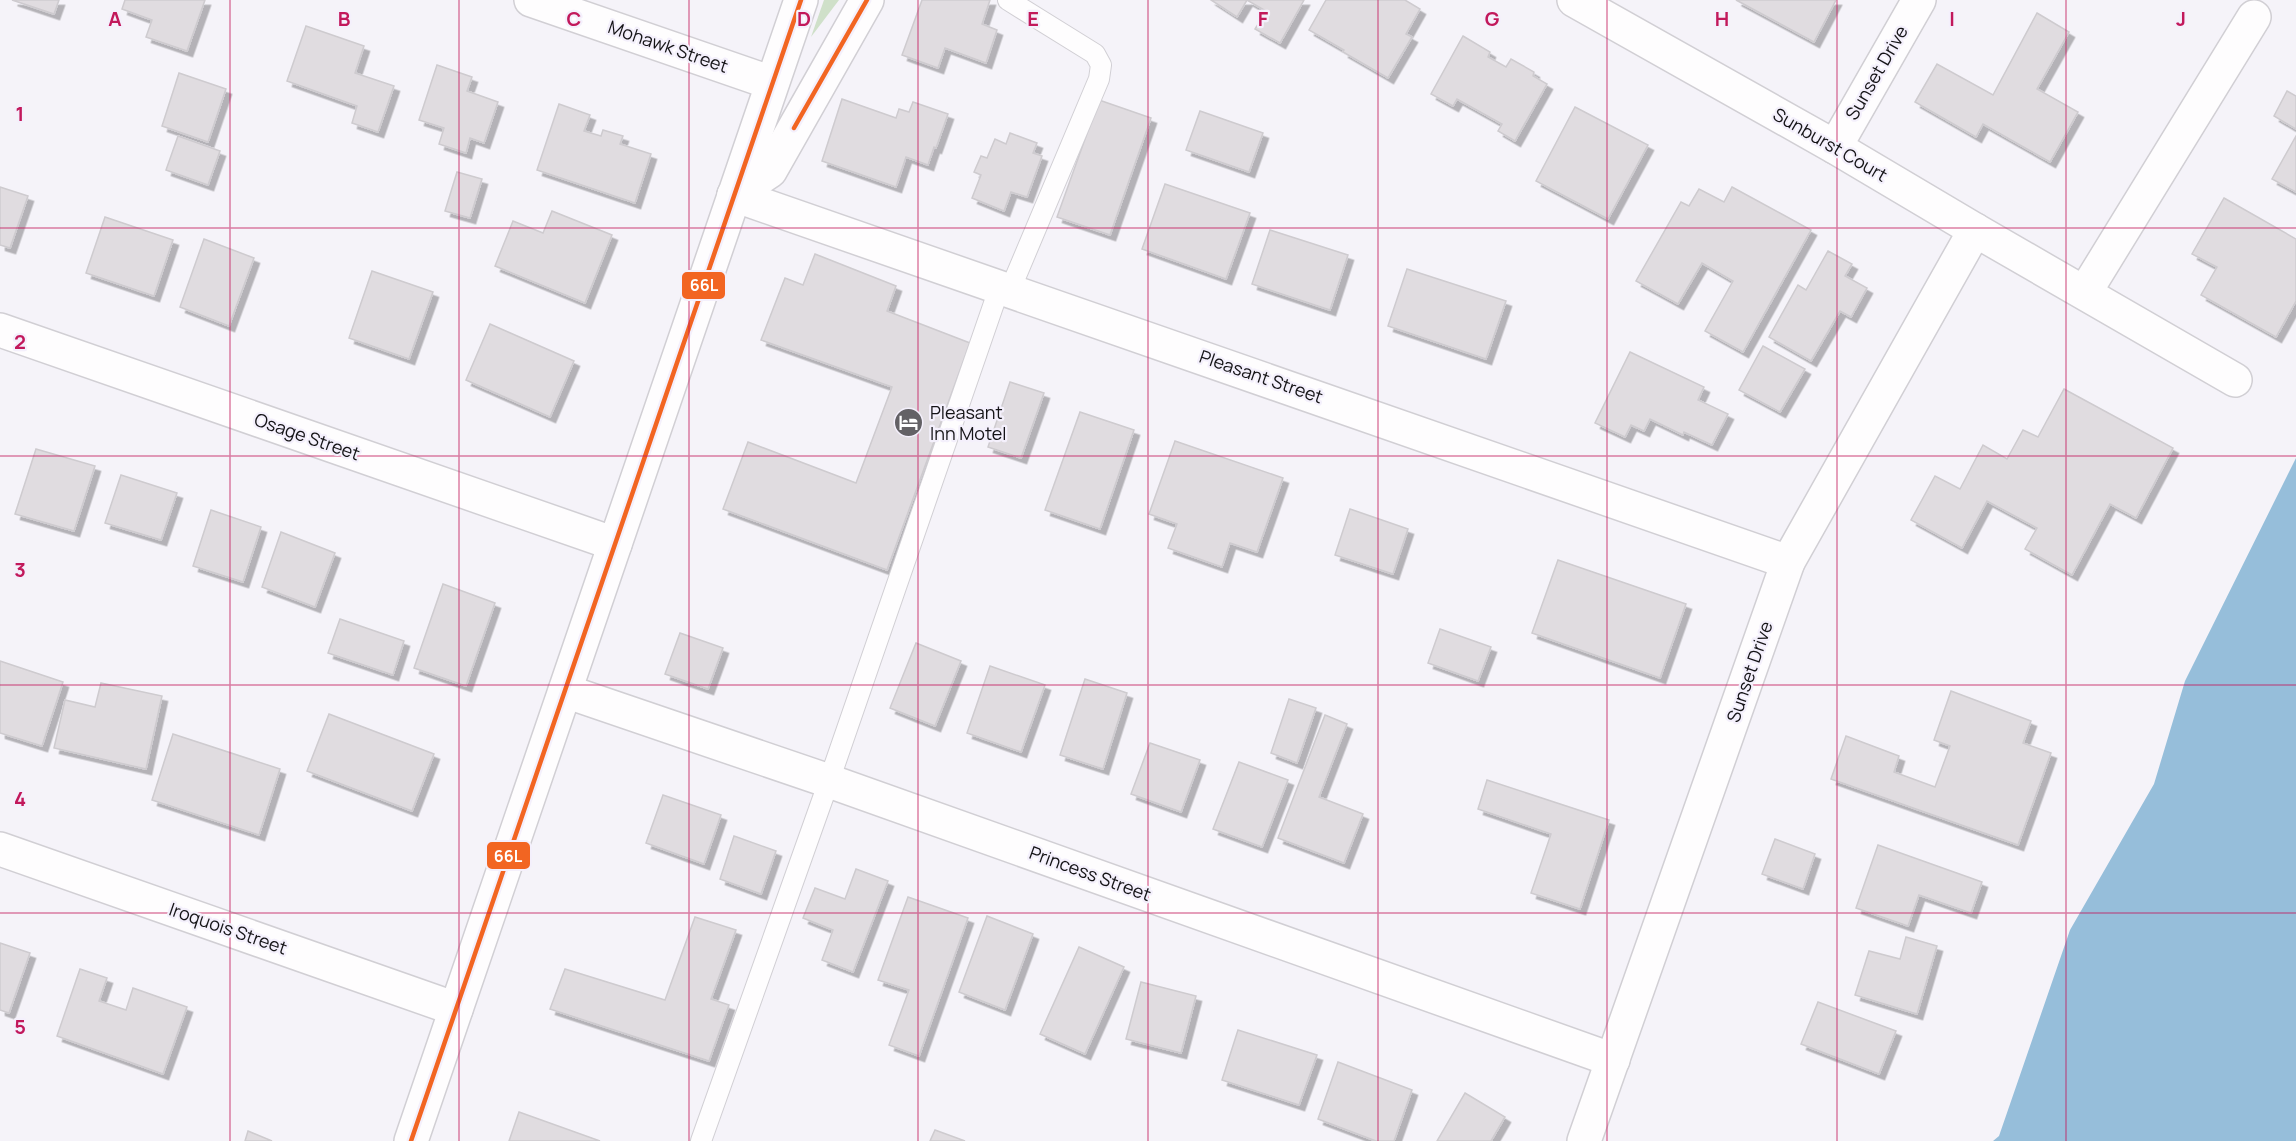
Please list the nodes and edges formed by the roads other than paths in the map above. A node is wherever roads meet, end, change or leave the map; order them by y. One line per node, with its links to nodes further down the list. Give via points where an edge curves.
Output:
1 (531, 0): 8 (street, Mohawk Street)
2 (801, 0): 8 (street)
3 (867, 0): 10 (street, via 770,171)
4 (1008, 0): 12 (lane, via 1095,54 1101,65 1100,79)
5 (1574, 0): 9 (street, Sunburst Court)
6 (1919, 0): 9 (street, Sunset Drive)
7 (2254, 17): 13 (street)
8 (772, 83): 10 (street)
9 (1835, 147): 11 (street, Sunburst Court)
10 (734, 195): 12 (street, Pleasant Street); 16 (street)
11 (1975, 230): 13 (street, Sunburst Court); 17 (street, Sunset Drive)
12 (1005, 288): 17 (street, Pleasant Street); 19 (lane)
13 (2085, 292): 15 (street, Sunburst Court)
14 (0, 330): 16 (street, Osage Street)
15 (2235, 380)
16 (615, 544): 18 (street)
17 (1788, 562): 22 (street, Sunset Drive)
18 (565, 691): 19 (street, Princess Street); 21 (street)
19 (829, 781): 22 (street, Princess Street); 24 (lane)
20 (0, 849): 21 (street, Iroquois Street)
21 (456, 1009): 23 (street)
22 (1613, 1060): 25 (street, Sunset Drive)
23 (411, 1141)
24 (700, 1141)
25 (1584, 1141)

